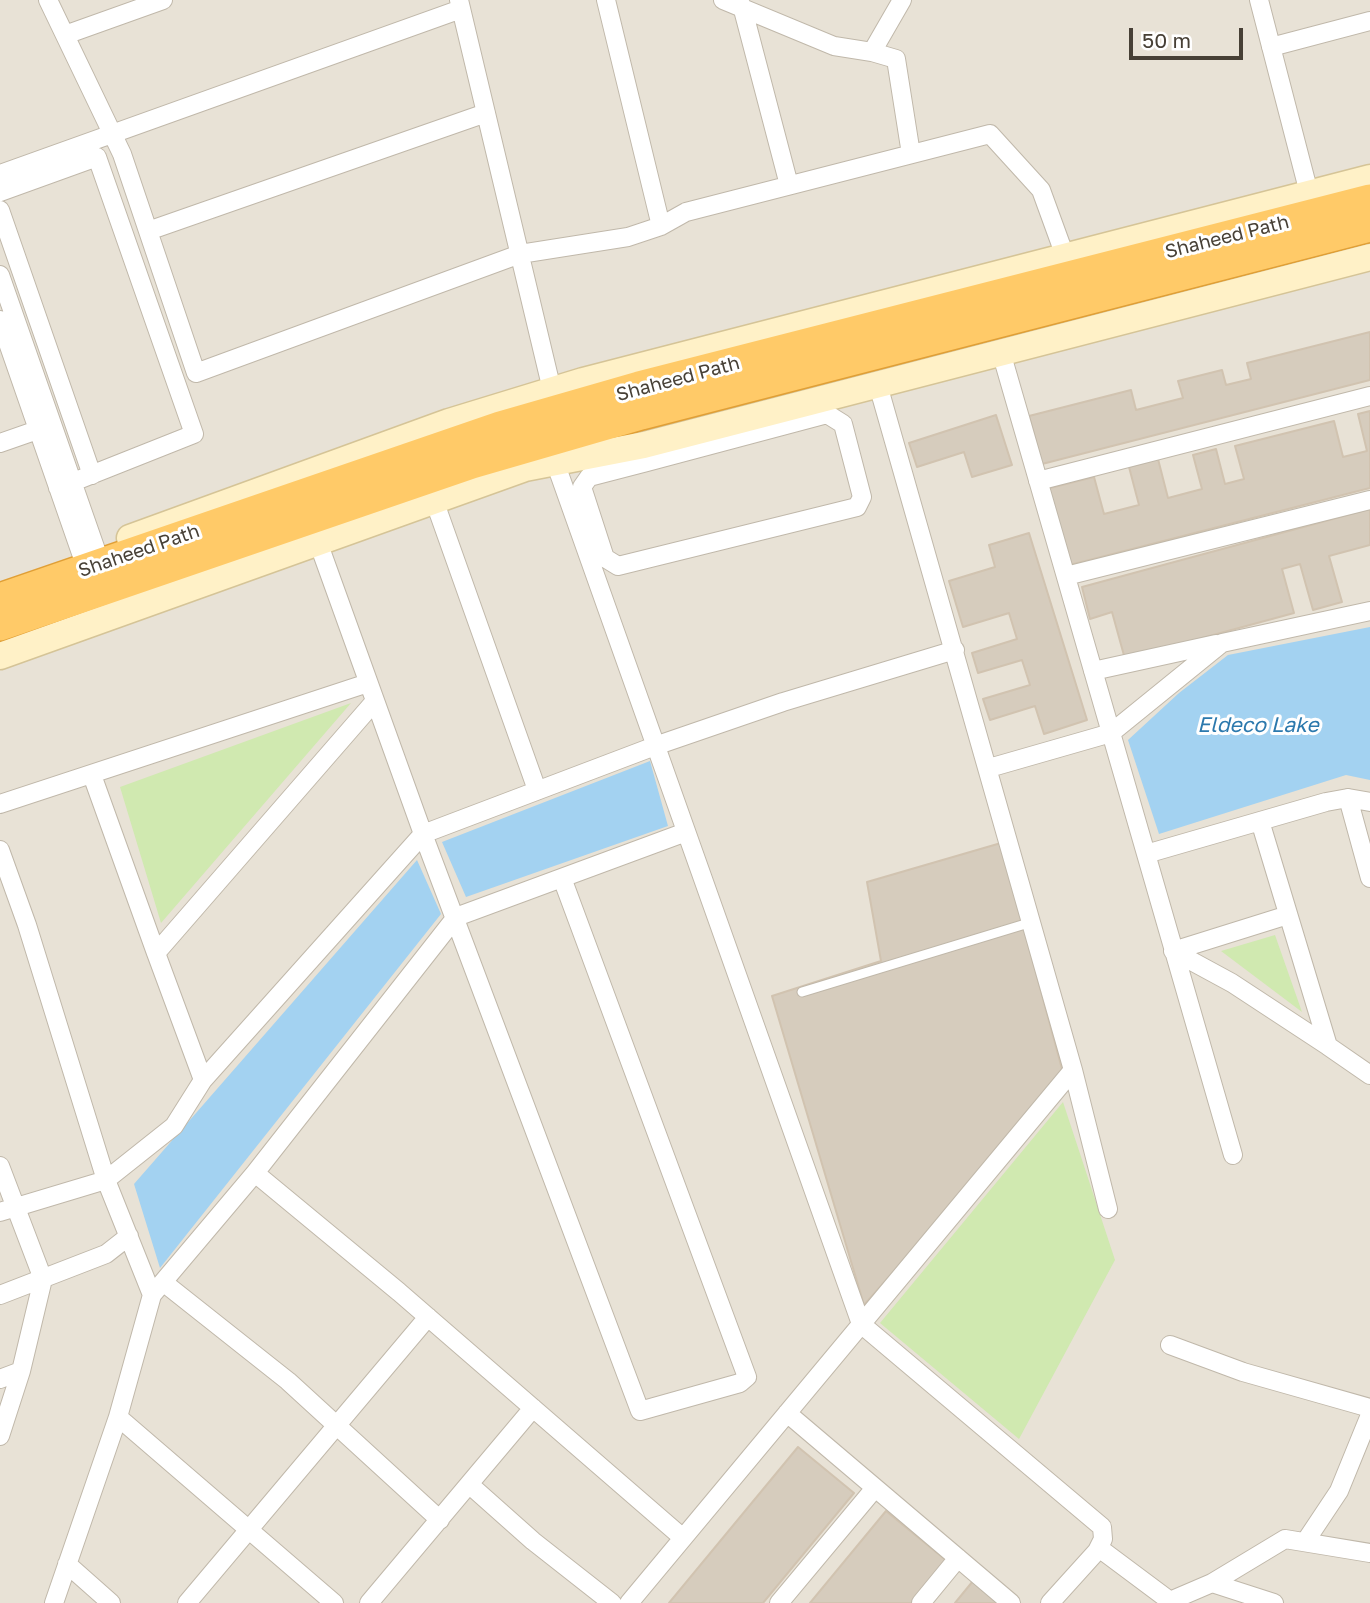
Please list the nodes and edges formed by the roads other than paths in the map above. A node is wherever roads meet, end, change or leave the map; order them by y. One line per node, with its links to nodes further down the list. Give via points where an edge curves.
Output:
1 (48, 0): 10 (street)
2 (163, 0): 10 (street)
3 (606, 0): 24 (street)
4 (723, 0): 8 (street)
5 (901, 0): 12 (street)
6 (1259, 0): 11 (street)
7 (460, 4): 13 (street); 14 (street)
8 (742, 6): 12 (street, via 834,46); 18 (street)
9 (1370, 21): 11 (street)
10 (65, 35): 14 (street)
11 (1271, 47): 20 (street)
12 (872, 52): 15 (street, via 896,60)
13 (486, 113): 25 (street); 26 (street)
14 (113, 134): 16 (street); 25 (street)
15 (911, 155): 18 (street); 27 (street, via 990,134 1041,190)
16 (0, 174)
17 (1370, 178): 20 (street)
18 (789, 186): 24 (street, via 686,212)
19 (0, 192): 40 (street, via 97,157 194,434)
20 (1309, 193): 27 (street)
21 (1370, 201): 49 (highway, Shaheed Path, via 639,388 500,428)
22 (0, 210): 40 (street)
23 (1370, 225): 51 (highway, Shaheed Path, via 615,420 472,462)
24 (662, 226): 26 (street, via 628,237)
25 (148, 231): 26 (street, via 196,373)
26 (520, 254): 33 (street)
27 (1065, 256): 33 (street)
28 (1370, 257): 31 (street)
29 (0, 275): 36 (street)
30 (0, 320): 36 (street)
31 (1002, 352): 32 (street); 41 (street)
32 (878, 385): 35 (street); 53 (street)
33 (552, 390): 46 (street, via 449,422)
34 (1370, 396): 41 (street)
35 (751, 426): 38 (street); 38 (street, via 827,414 843,424 862,497 857,507 618,566 605,558 582,487 589,477)
36 (45, 427): 37 (street); 42 (street)
37 (0, 443)
38 (641, 454): 39 (street)
39 (555, 462): 43 (street); 59 (street)
40 (92, 475): 42 (street)
41 (1038, 481): 47 (street)
42 (66, 486): 46 (street)
43 (435, 500): 45 (street); 62 (street)
44 (1370, 500): 47 (street)
45 (318, 542): 54 (street); 56 (street)
46 (89, 553): 48 (street)
47 (1066, 576): 55 (street)
48 (0, 585)
49 (0, 600)
50 (1370, 611): 52 (street)
51 (0, 624)
52 (1222, 643): 55 (street); 58 (street)
53 (955, 650): 59 (street); 60 (street)
54 (0, 656)
55 (1093, 671): 58 (street)
56 (368, 683): 57 (street); 61 (street)
57 (375, 701): 68 (street); 77 (street)
58 (1111, 733): 60 (street); 70 (street)
59 (655, 746): 62 (street); 67 (street)
60 (989, 768): 75 (street)
61 (92, 775): 65 (street); 77 (street)
62 (537, 790): 68 (street)
63 (1348, 798): 64 (street); 66 (street); 72 (street)
64 (1370, 802)
65 (0, 804)
66 (1260, 821): 70 (street); 73 (street)
67 (686, 832): 71 (street); 94 (street)
68 (422, 834): 74 (street); 82 (street)
69 (0, 850): 86 (street)
70 (1146, 854): 76 (street)
71 (562, 878): 74 (street); 74 (street, via 747,1377 740,1383 640,1411)
72 (1370, 878)
73 (1288, 915): 76 (street); 79 (street)
74 (456, 917): 85 (street)
75 (1032, 922): 78 (lane); 80 (street)
76 (1173, 951): 79 (street, via 1232,983); 83 (street)
77 (156, 953): 82 (street)
78 (802, 992)
79 (1328, 1046): 81 (street)
80 (1073, 1070): 88 (street); 94 (street)
81 (1370, 1075)
82 (203, 1080): 86 (street, via 174,1126)
83 (1233, 1155)
84 (0, 1166): 87 (street)
85 (255, 1172): 91 (street); 93 (street)
86 (106, 1180): 87 (street); 89 (street)
87 (8, 1209): 90 (street)
88 (1108, 1209)
89 (129, 1236): 90 (street, via 106,1254); 91 (street)
90 (43, 1279): 92 (street); 96 (street)
91 (158, 1288): 102 (street); 103 (street, via 288,1381)
92 (0, 1295)
93 (428, 1317): 98 (street); 103 (street)
94 (862, 1324): 100 (street); 111 (street, via 1102,1527)
95 (1170, 1345): 99 (street, via 1243,1372)
96 (21, 1371): 97 (street); 104 (street)
97 (0, 1379)
98 (533, 1408): 105 (street); 109 (street)
99 (1370, 1408)
100 (787, 1413): 106 (street); 109 (street)
101 (1370, 1415): 110 (street, via 1339,1491)
102 (118, 1416): 108 (street); 114 (street)
103 (336, 1424): 107 (street); 108 (street)
104 (0, 1436)
105 (470, 1485): 107 (street); 121 (street)
106 (875, 1488): 113 (street); 123 (street)
107 (440, 1520): 120 (street)
108 (249, 1530): 118 (street); 119 (street)
109 (683, 1538): 122 (street)
110 (1305, 1542): 112 (street); 115 (street, via 1285,1539)
111 (1100, 1548): 115 (street, via 1170,1601); 126 (street)
112 (1370, 1553)
113 (958, 1558): 124 (street); 125 (street)
114 (67, 1564): 116 (street); 117 (street)
115 (1212, 1583): 127 (street, via 1225,1593); 128 (street)
116 (54, 1603)
117 (111, 1603)
118 (187, 1603)
119 (334, 1603)
120 (369, 1603)
121 (612, 1603)
122 (629, 1603)
123 (779, 1603)
124 (921, 1603)
125 (1011, 1603)
126 (1050, 1603)
127 (1227, 1603)
128 (1274, 1603)

